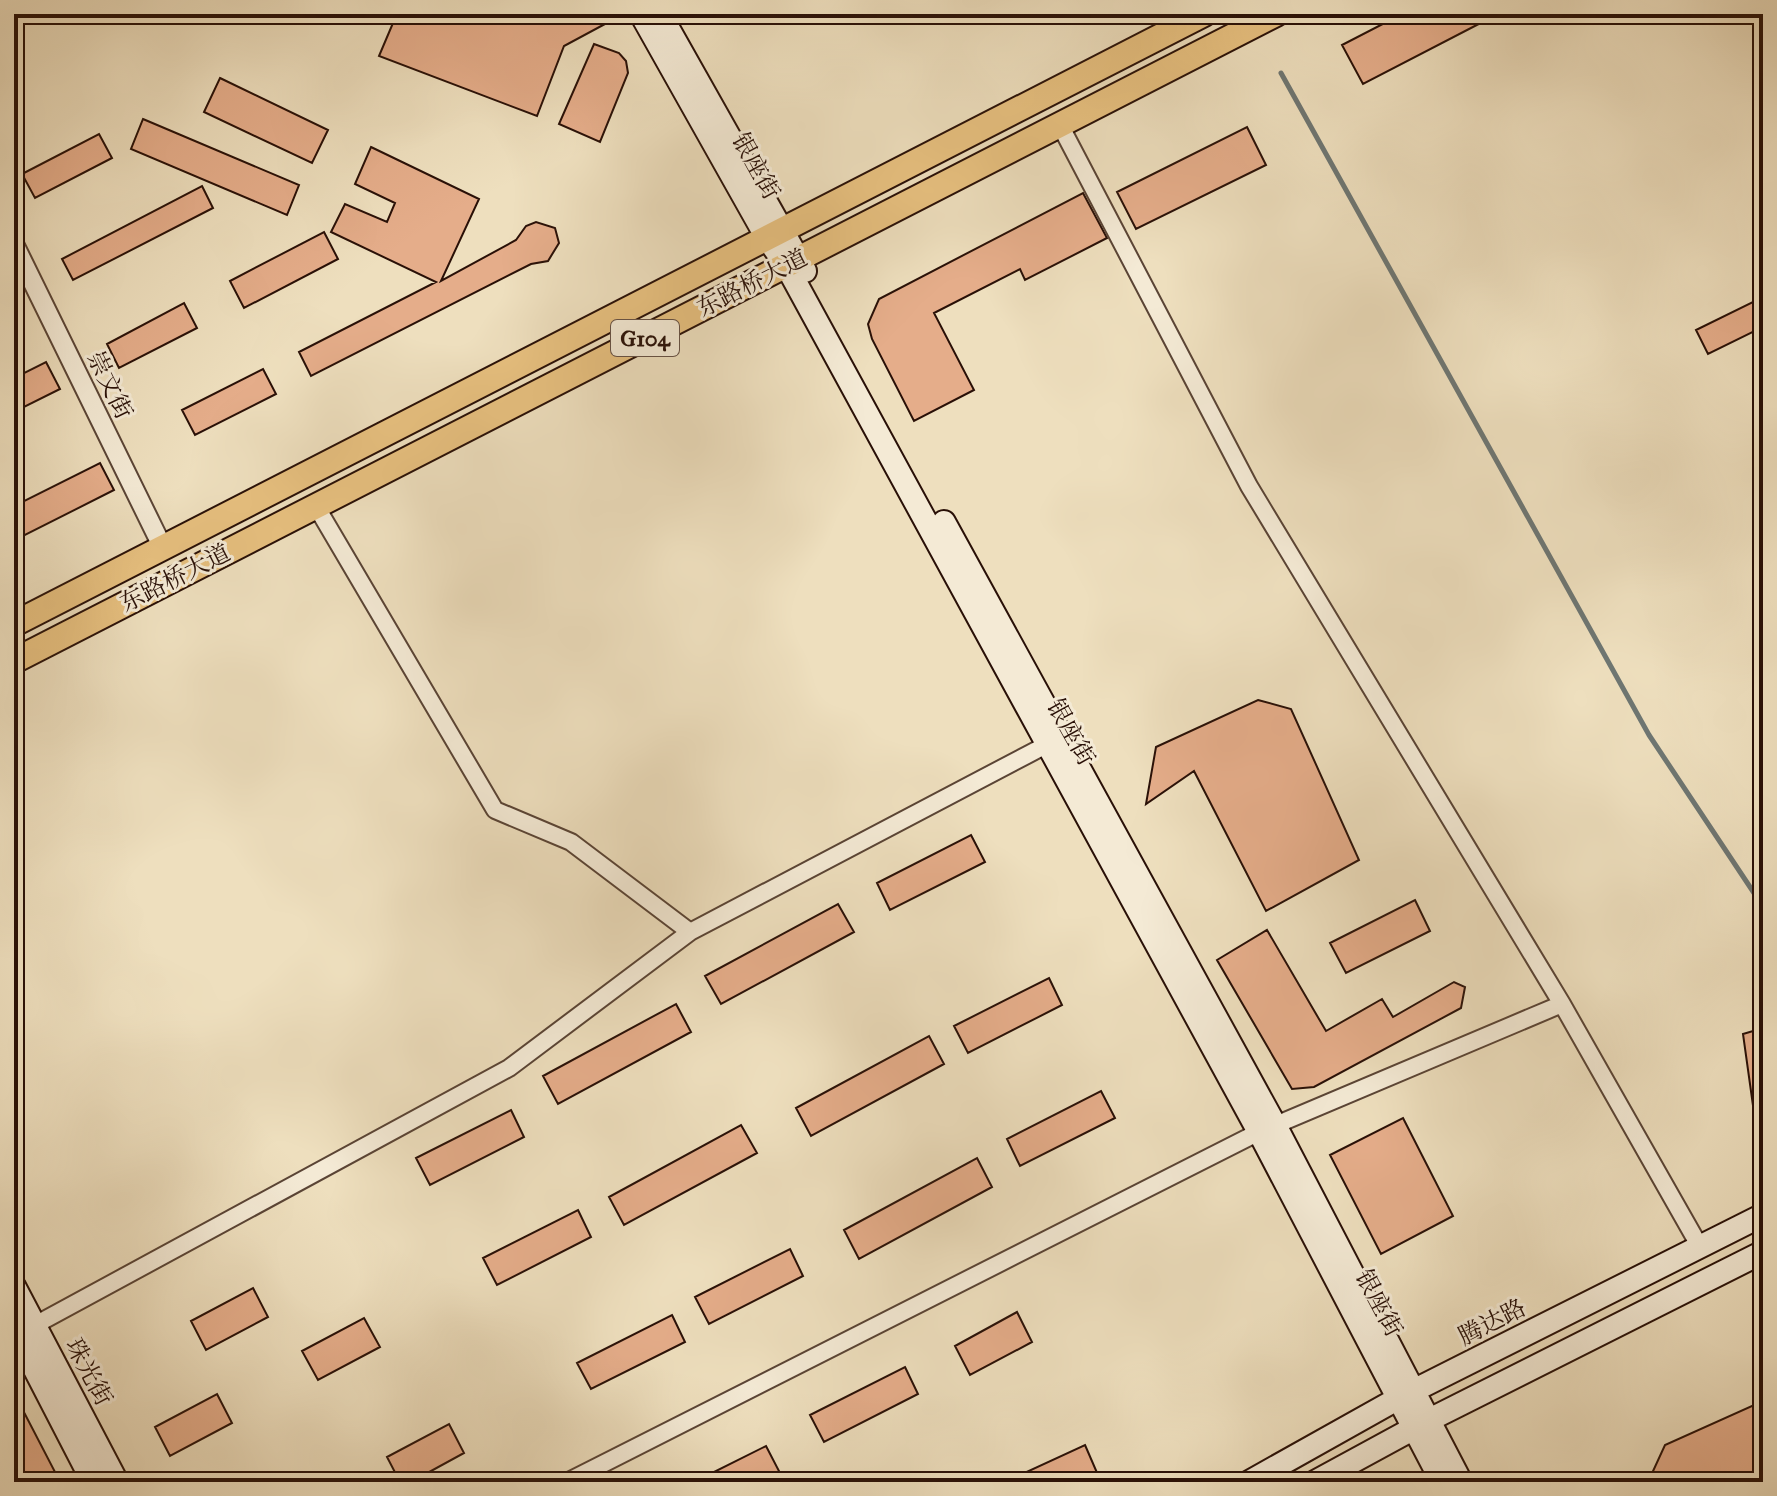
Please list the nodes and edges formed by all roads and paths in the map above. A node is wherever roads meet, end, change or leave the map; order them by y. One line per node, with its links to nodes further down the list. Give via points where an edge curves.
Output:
1 (641, 14): 6 (main road, 银座街)
2 (660, 14): 6 (main road)
3 (1204, 14): 6 (main road, 东路桥大道 / G104)
4 (1276, 14): 5 (main road, 东路桥大道 / G104)
5 (1060, 125): 8 (main road, 东路桥大道 / G104); 15 (street, via 1249,486)
6 (774, 234): 8 (main road, 银座街); 10 (main road, 东路桥大道 / G104)
7 (14, 244): 10 (street, 崇文街)
8 (792, 262): 9 (main road, 东路桥大道 / G104); 13 (main road, 银座街); 16 (main road)
9 (316, 506): 12 (main road, 东路桥大道 / G104); 14 (street, via 495,810 571,842)
10 (163, 548): 11 (main road, 东路桥大道 / G104)
11 (14, 624)
12 (14, 661)
13 (1048, 744): 14 (street); 16 (main road, 银座街)
14 (690, 932): 21 (street, via 509,1068)
15 (1562, 1004): 16 (street); 18 (street)
16 (1267, 1128): 22 (main road); 26 (street)
17 (1763, 1215): 18 (main road, 腾达路)
18 (1700, 1247): 22 (main road, 腾达路)
19 (1763, 1252): 23 (main road)
20 (14, 1286): 21 (main road, 珠光街)
21 (24, 1327): 24 (main road, 珠光街); 25 (main road, 珠光街)
22 (1407, 1394): 23 (main road); 27 (main road, 腾达路)
23 (1421, 1423): 28 (main road); 29 (main road); 30 (main road)
24 (93, 1482)
25 (117, 1482)
26 (567, 1482)
27 (1249, 1482)
28 (1315, 1482)
29 (1442, 1482)
30 (1461, 1482)

